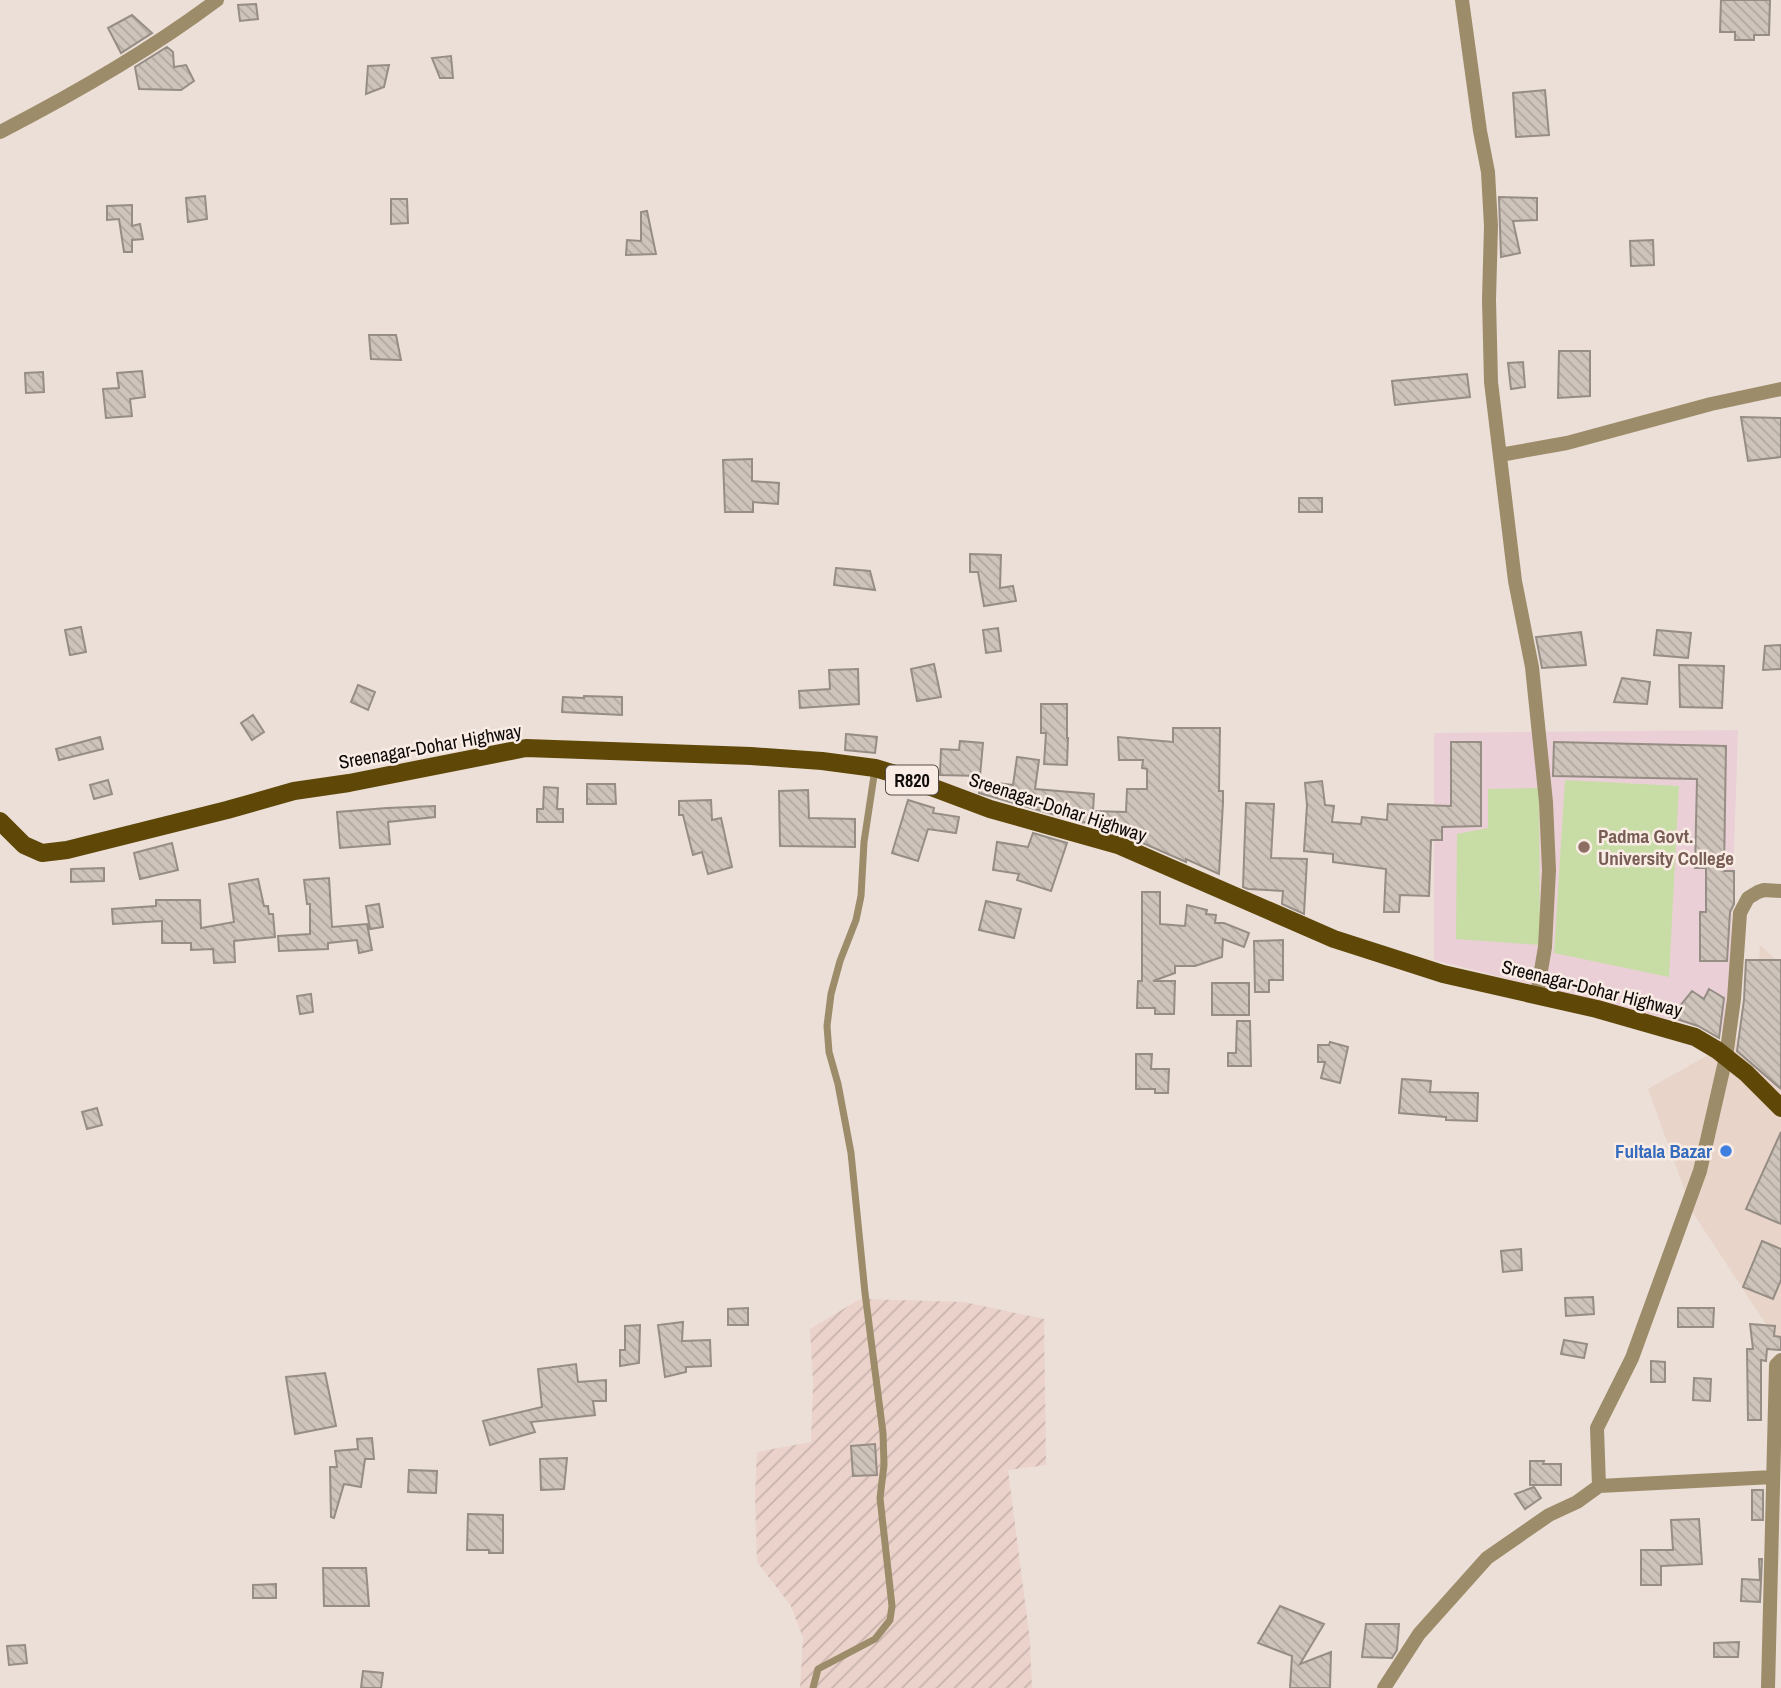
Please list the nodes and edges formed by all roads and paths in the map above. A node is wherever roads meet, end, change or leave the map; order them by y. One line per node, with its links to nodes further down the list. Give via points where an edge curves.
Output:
1 (218, 0): 3 (street, via 135,58)
2 (1462, 0): 5 (street, via 1488,172 1490,367)
3 (0, 132)
4 (1781, 388): 5 (street, via 1567,443)
5 (1500, 455): 9 (street, via 1532,667 1546,803 1549,870)
6 (875, 768): 7 (main road, Sreenagar-Dohar Highway / R820, via 798,759 526,748 294,791 67,850 42,853 24,845); 9 (main road, Sreenagar-Dohar Highway / R820, via 990,809 1118,845 1334,939 1443,974); 15 (lane, via 861,896 831,994 827,1026 851,1153 883,1433 880,1498 892,1606 890,1620 875,1639 818,1669)
7 (0, 821)
8 (1781, 891): 10 (street, via 1758,892 1748,898 1740,914)
9 (1537, 994): 10 (main road, Sreenagar-Dohar Highway / R820, via 1695,1037)
10 (1726, 1056): 11 (main road, Sreenagar-Dohar Highway / R820); 14 (street, via 1700,1171 1632,1358 1597,1427)
11 (1781, 1108)
12 (1781, 1360): 13 (street, via 1776,1365)
13 (1773, 1477): 14 (street); 17 (street)
14 (1599, 1486): 16 (street, via 1487,1558 1419,1634)
15 (813, 1688)
16 (1384, 1688)
17 (1768, 1688)

